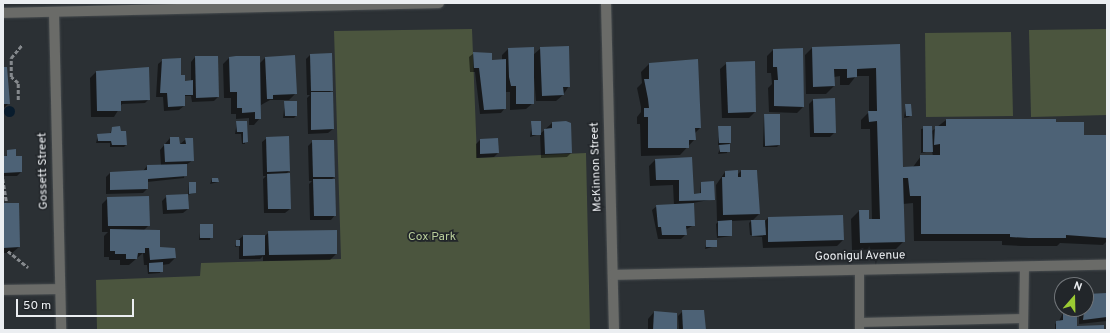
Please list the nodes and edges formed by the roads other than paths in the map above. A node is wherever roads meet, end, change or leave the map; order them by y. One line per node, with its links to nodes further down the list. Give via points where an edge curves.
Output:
1 (439, 3): 3 (street)
2 (606, 3): 8 (street, McKinnon Street)
3 (54, 12): 4 (street); 9 (street, Gossett Street)
4 (3, 13)
5 (1107, 265): 6 (street, Goonigul Avenue)
6 (1024, 267): 7 (street, Goonigul Avenue); 11 (lane)
7 (859, 270): 8 (street, Goonigul Avenue); 12 (lane)
8 (614, 275): 14 (street, McKinnon Street)
9 (60, 289): 10 (street); 13 (street, Gossett Street)
10 (3, 290)
11 (1023, 318): 12 (lane); 15 (lane)
12 (859, 326)
13 (61, 330)
14 (614, 330)
15 (1023, 330)

